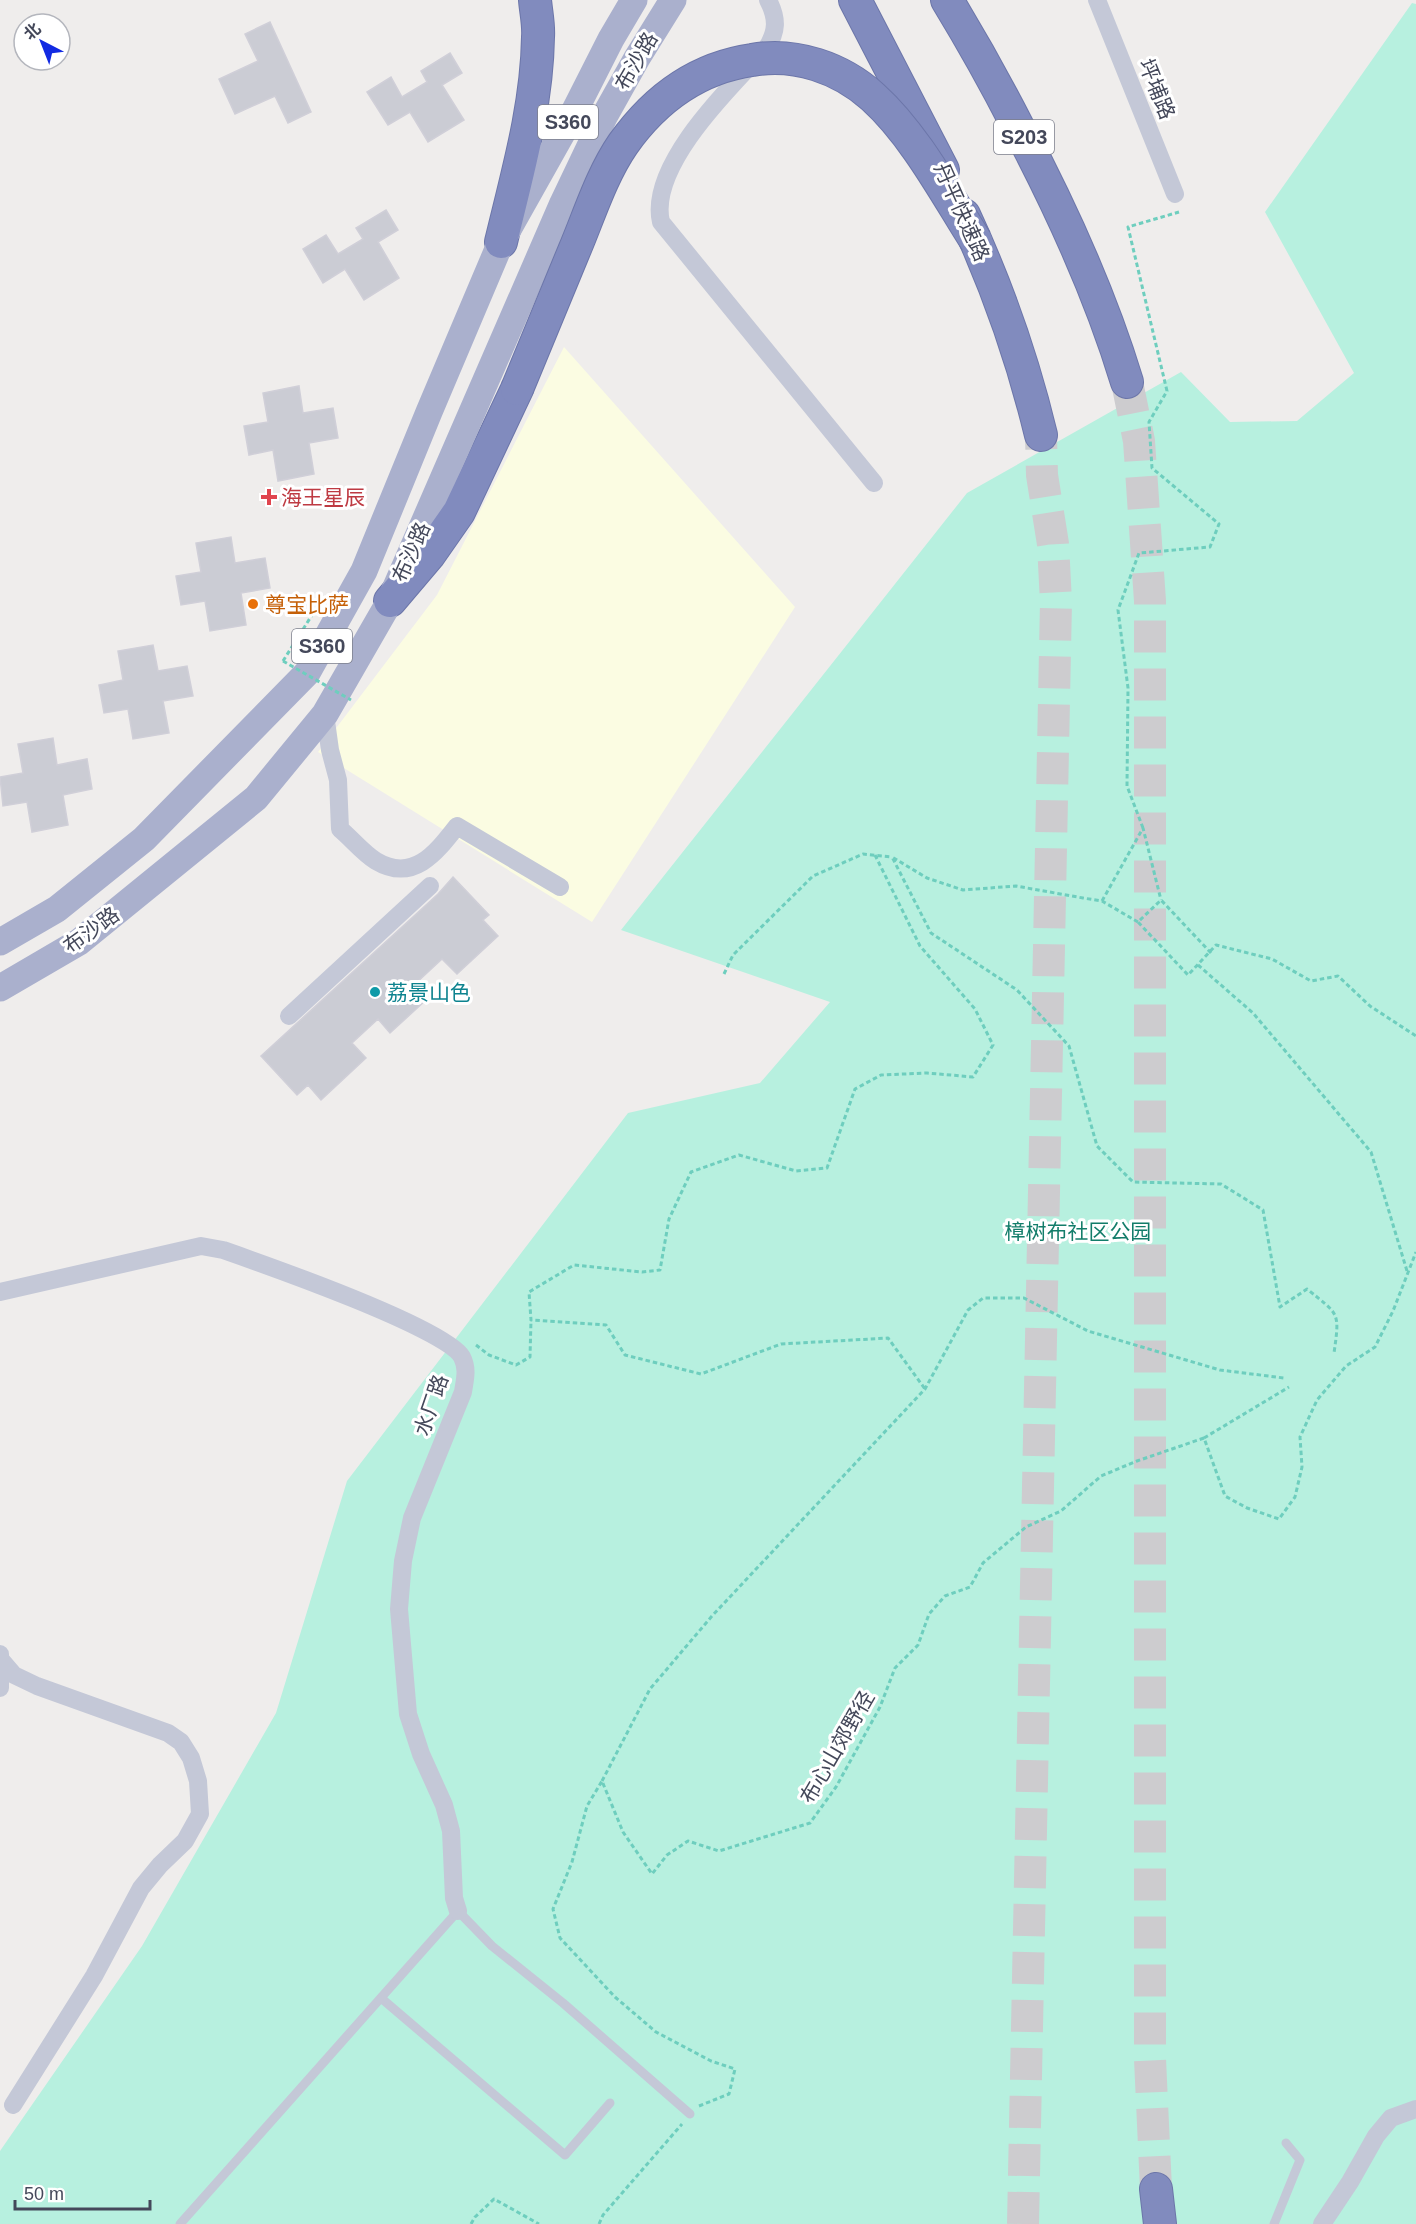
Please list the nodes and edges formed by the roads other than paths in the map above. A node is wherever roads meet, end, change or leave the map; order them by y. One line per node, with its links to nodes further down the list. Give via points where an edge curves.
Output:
1 (535, 0): 11 (highway, via 538,36 534,86 527,135)
2 (634, 0): 11 (main road, 布沙路 / S360)
3 (673, 0): 16 (main road, 布沙路 / S360, via 603,117)
4 (768, 0): 15 (street, via 776,27 772,40 679,153 660,196 660,222)
5 (855, 0): 10 (highway, 丹平快速路, bridge)
6 (947, 0): 12 (highway, S203, via 1053,193)
7 (970, 0): 12 (highway, via 1021,92 1064,186)
8 (1097, 0): 9 (street, 坪埔路)
9 (1175, 194)
10 (976, 241): 14 (highway, 丹平快速路, via 1010,322); 16 (highway, bridge, via 892,117 846,77 789,58 765,57 727,64 696,77 666,97 622,146 459,512)
11 (501, 242): 20 (main road, 布沙路 / S360, via 364,571 307,673 144,838 57,909)
12 (1092, 279): 13 (highway, S203)
13 (1127, 382)
14 (1041, 435)
15 (874, 483)
16 (390, 601): 17 (main road, 布沙路 / S360)
17 (325, 714): 19 (street, via 338,780 340,829 375,860 392,867 420,865 441,848 458,826); 21 (main road, 布沙路 / S360, via 256,798 79,942)
18 (430, 886): 22 (street)
19 (560, 887)
20 (0, 942)
21 (0, 988)
22 (289, 1016)
23 (0, 1292): 26 (street, 水厂路, via 201,1246 223,1250 357,1301 429,1332 461,1355 467,1371 463,1392 412,1518 399,1609 408,1714 451,1831)
24 (1, 1657): 25 (street); 29 (street, via 14,1675 37,1686 168,1732 181,1742 198,1781 200,1814 186,1840 141,1888 94,1976)
25 (0, 1688)
26 (458, 1911): 27 (lane); 31 (lane, via 492,1946)
27 (381, 1998): 28 (lane, via 565,2155); 34 (lane)
28 (610, 2103)
29 (13, 2105)
30 (1416, 2109): 37 (street, via 1391,2118 1376,2136)
31 (690, 2114)
32 (1286, 2143): 36 (lane, via 1300,2160)
33 (1156, 2189): 35 (highway)
34 (180, 2224)
35 (1160, 2224)
36 (1274, 2224)
37 (1322, 2224)

